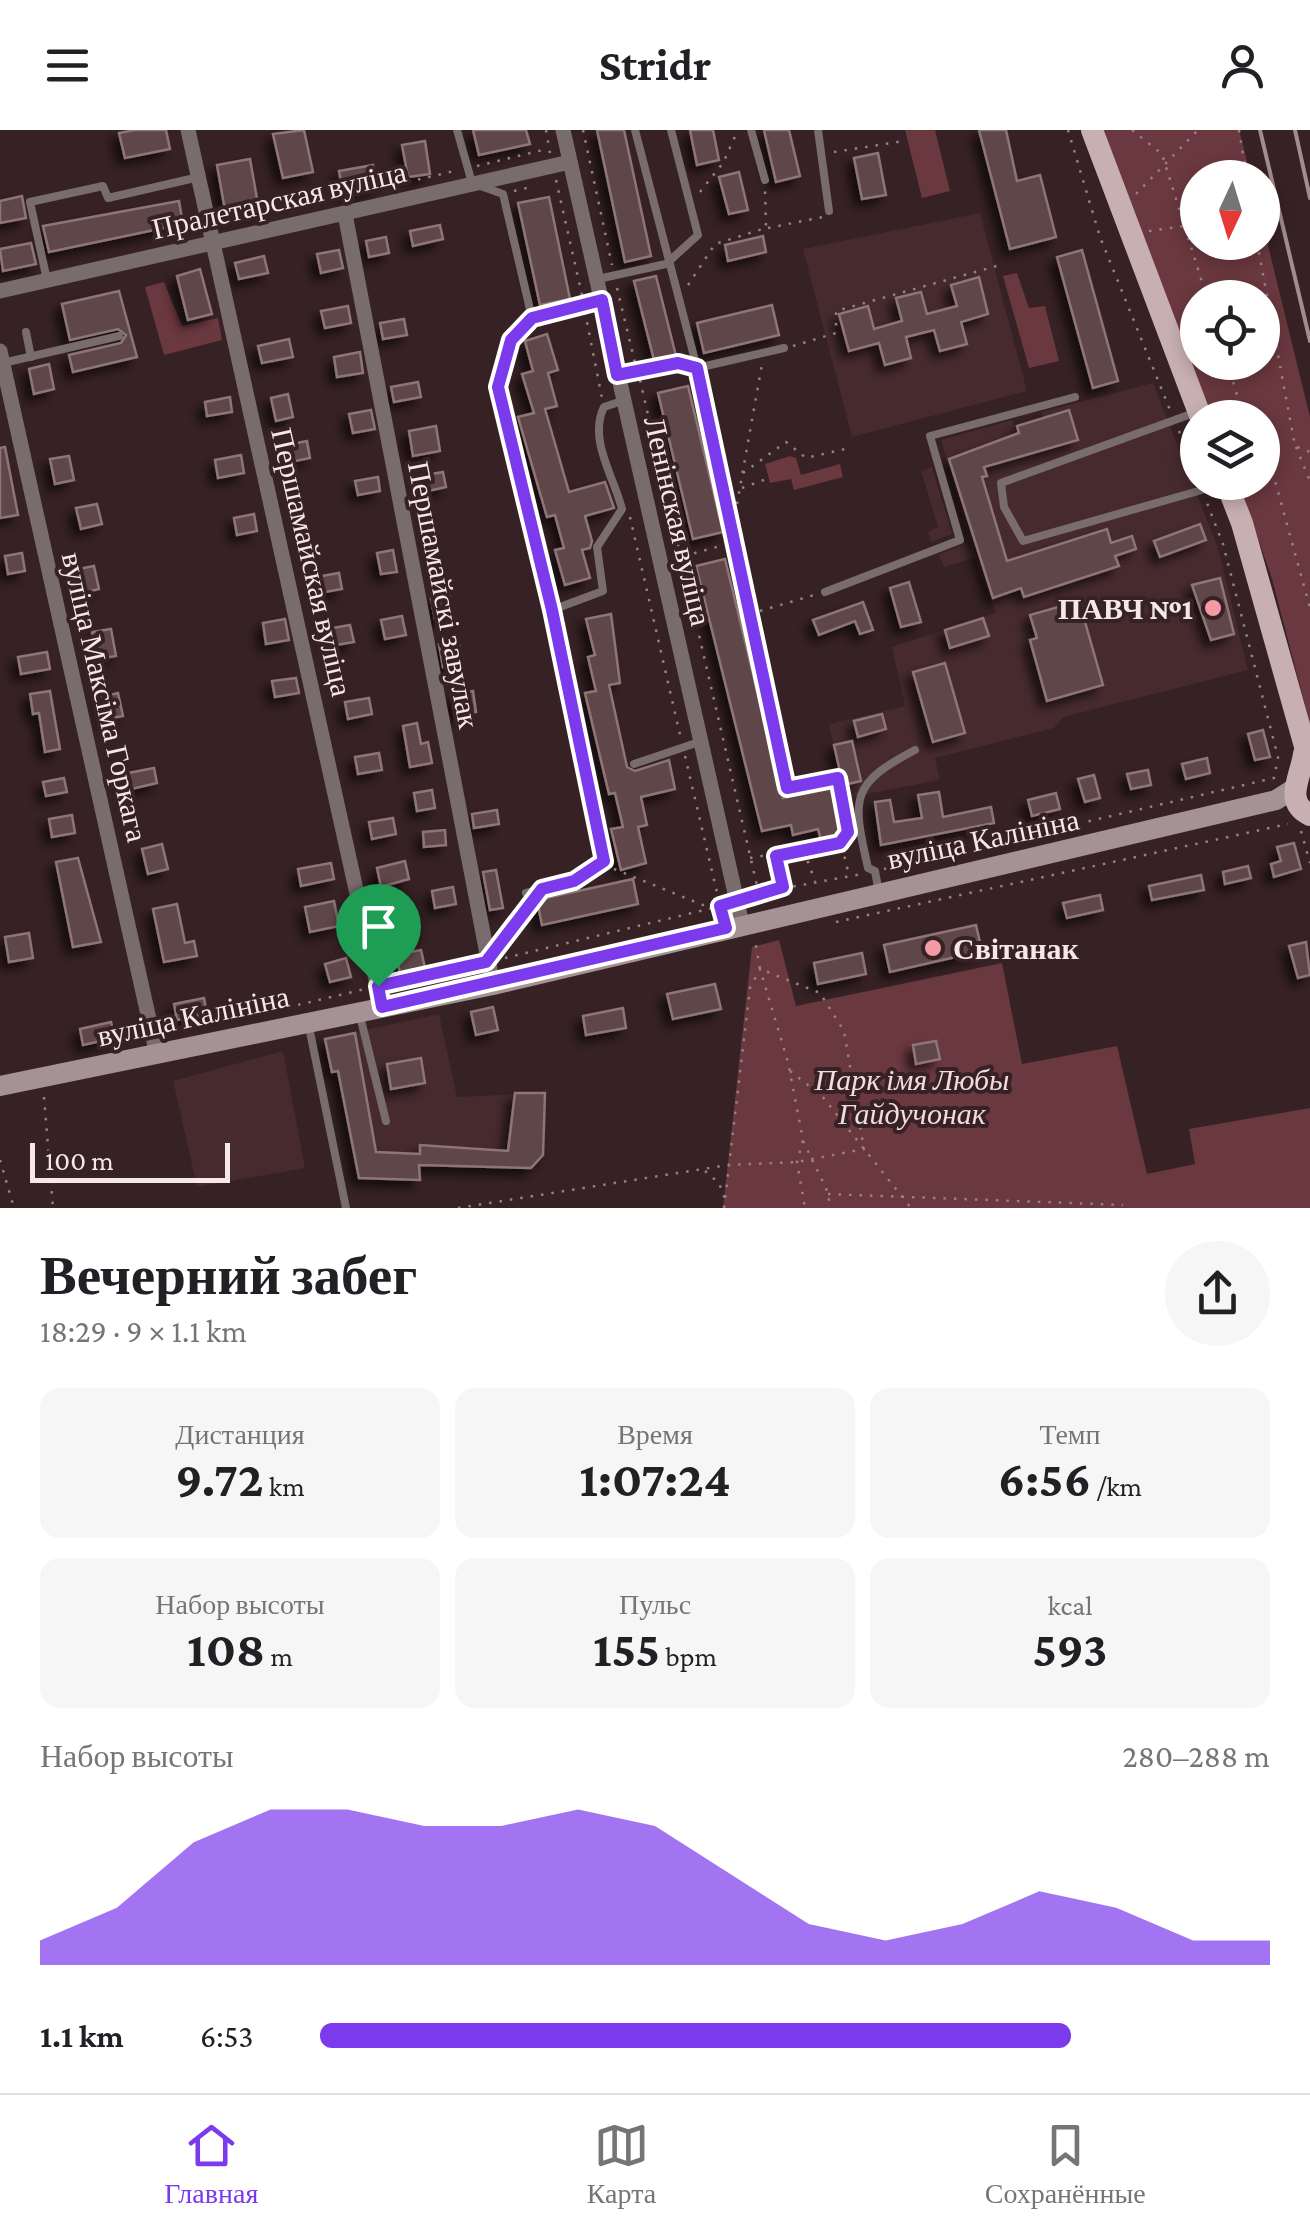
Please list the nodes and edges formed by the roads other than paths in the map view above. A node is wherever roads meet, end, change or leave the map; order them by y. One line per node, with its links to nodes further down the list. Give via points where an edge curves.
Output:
1 (188, 130): 10 (street, Першамайская вуліца)
2 (457, 130): 12 (lane)
3 (562, 130): 9 (street, Ленінская вуліца)
4 (635, 130): 16 (lane)
5 (671, 130): 16 (lane, via 698,234)
6 (752, 130): 11 (lane)
7 (818, 130): 13 (lane)
8 (1092, 130): 30 (main road)
9 (562, 164): 12 (street, Пралетарская вуліца); 17 (street, Ленінская вуліца)
10 (199, 177): 15 (street, Першамайская вуліца); 18 (lane, via 108,198 103,186 30,202)
11 (765, 180)
12 (472, 183): 14 (street, Пралетарская вуліца); 21 (lane, via 503,194)
13 (828, 211)
14 (345, 214): 15 (street, Пралетарская вуліца); 45 (street, Першамайскі завулак)
15 (214, 244): 18 (street, Пралетарская вуліца); 46 (street, Першамайская вуліца)
16 (666, 264): 17 (lane); 27 (lane)
17 (606, 277): 20 (street, Ленінская вуліца)
18 (47, 280): 19 (street, Пралетарская вуліца)
19 (0, 291)
20 (602, 300): 21 (lane); 28 (street, Ленінская вуліца)
21 (532, 318): 36 (lane, via 511,340 498,387)
22 (26, 332): 26 (lane)
23 (119, 336): 26 (lane)
24 (784, 348): 27 (lane)
25 (2, 357): 26 (lane); 49 (street, вуліца Максіма Горкага)
26 (30, 357)
27 (697, 368): 28 (lane, via 678,363); 40 (lane, via 787,788)
28 (617, 375): 31 (street, Ленінская вуліца)
29 (1075, 397): 35 (lane, via 930,436 960,540)
30 (1194, 400)
31 (622, 401): 36 (lane, via 604,407 596,422 622,509 597,548 603,591); 37 (street, Ленінская вуліца)
32 (1180, 419): 33 (lane, via 1001,483 1004,507 1023,541)
33 (1180, 497)
34 (1233, 500): 41 (main road)
35 (825, 592)
36 (552, 610): 43 (lane, via 604,861 574,881)
37 (691, 744): 39 (lane); 44 (street, Ленінская вуліца, via 736,899)
38 (915, 750): 42 (lane, via 874,772 864,786 860,823)
39 (634, 764)
40 (801, 784)
41 (1300, 786): 42 (main road, вуліца Калініна, via 1088,847)
42 (879, 892): 44 (main road, вуліца Калініна)
43 (526, 893)
44 (737, 931): 45 (main road, вуліца Калініна)
45 (493, 985): 46 (main road, вуліца Калініна)
46 (380, 996): 47 (main road, вуліца Калініна)
47 (359, 1012): 48 (main road, вуліца Калініна); 51 (lane)
48 (308, 1022): 49 (main road, вуліца Калініна); 52 (lane)
49 (157, 1054): 50 (main road, вуліца Калініна)
50 (0, 1086)
51 (386, 1122)
52 (346, 1208)

